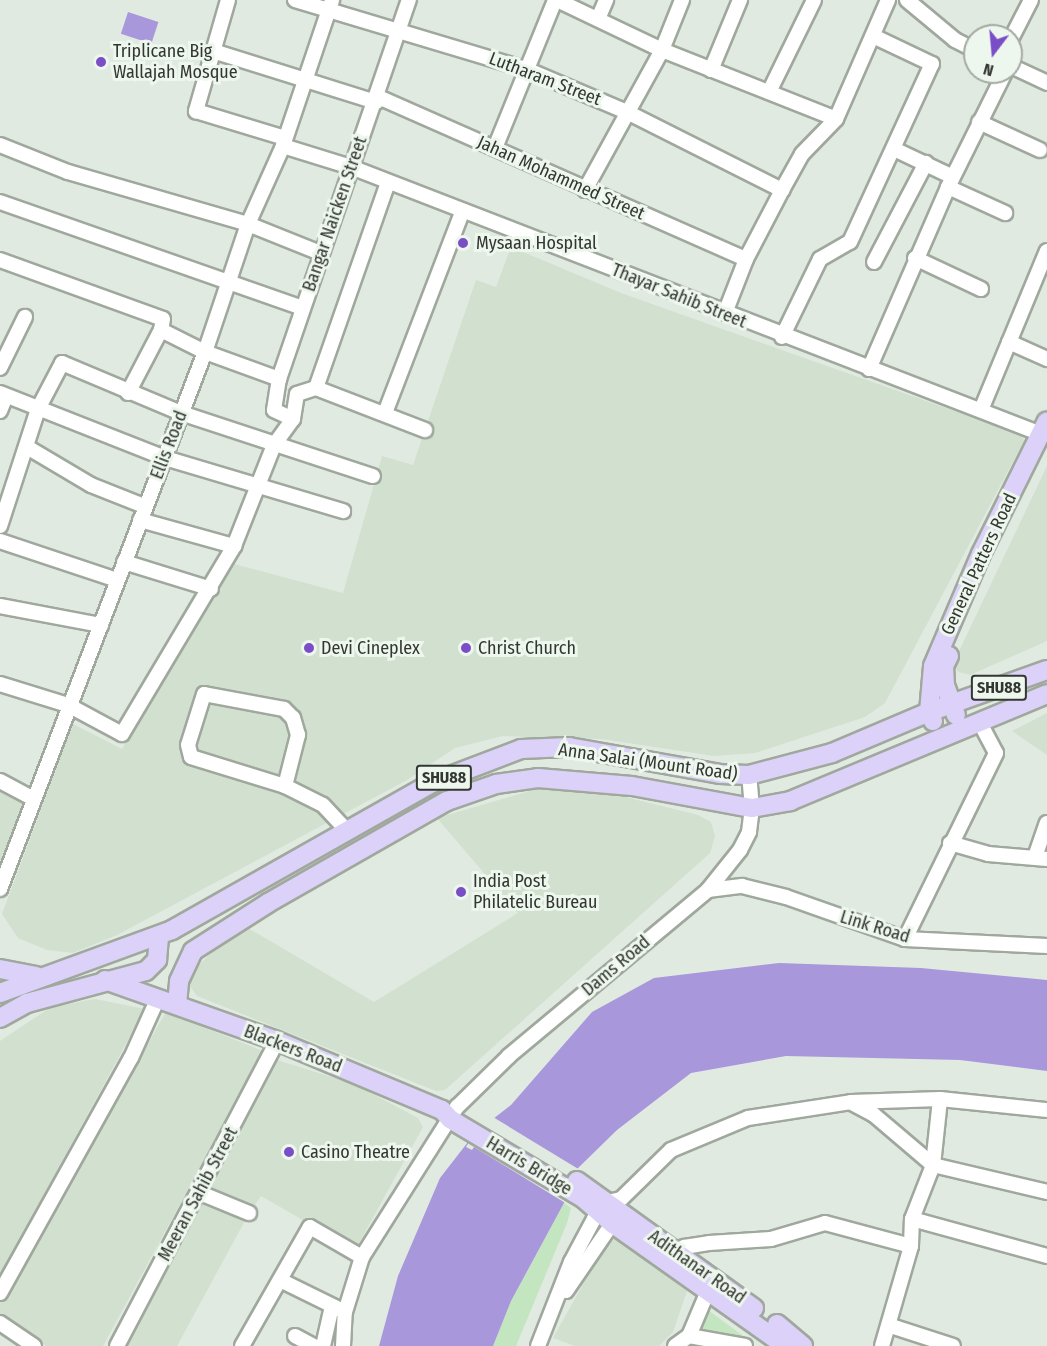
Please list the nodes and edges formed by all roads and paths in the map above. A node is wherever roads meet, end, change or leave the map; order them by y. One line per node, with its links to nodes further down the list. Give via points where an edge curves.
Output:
1 (228, 0): 19 (street)
2 (295, 0): 12 (street, Lutharam Street)
3 (409, 0): 15 (street, Bangar Naicken Street)
4 (556, 0): 13 (street); 20 (street)
5 (606, 0): 13 (street)
6 (682, 0): 18 (street)
7 (740, 0): 21 (street)
8 (814, 0): 26 (street)
9 (888, 0): 16 (street)
10 (907, 0): 17 (street)
11 (1031, 0): 14 (street)
12 (331, 5): 15 (street, Lutharam Street); 23 (street, Ellis Road)
13 (598, 19): 18 (street)
14 (1019, 24)
15 (398, 29): 20 (street, Lutharam Street); 27 (street, Bangar Naicken Street)
16 (873, 36): 29 (street); 34 (street, via 932,64)
17 (963, 44)
18 (662, 50): 21 (street); 28 (street)
19 (213, 51): 23 (street, Jahan Mohammed Street); 31 (street, Thayar Sahib Street, via 196,111)
20 (528, 70): 28 (street, Lutharam Street); 33 (street)
21 (711, 70): 26 (street)
22 (1023, 72): 24 (street)
23 (304, 81): 27 (street, Jahan Mohammed Street); 31 (street, Ellis Road)
24 (1047, 83)
25 (999, 84): 30 (street)
26 (769, 92): 29 (street)
27 (376, 99): 33 (street, Jahan Mohammed Street); 37 (street, Bangar Naicken Street)
28 (627, 112): 40 (street); 41 (street, Lutharam Street)
29 (836, 119): 41 (street, via 802,154)
30 (979, 122): 35 (street); 39 (street)
31 (284, 142): 37 (street, Thayar Sahib Street); 45 (street, Ellis Road)
32 (0, 145): 45 (street, via 68,172)
33 (495, 148): 40 (street, Jahan Mohammed Street, via 541,166)
34 (894, 148): 36 (street); 58 (street, via 850,242 820,259)
35 (1040, 150)
36 (926, 163): 39 (street); 51 (street)
37 (351, 167): 38 (street, Thayar Sahib Street); 47 (street, Bangar Naicken Street)
38 (388, 182): 43 (street, Thayar Sahib Street); 65 (street)
39 (950, 182): 44 (street); 48 (street)
40 (585, 190): 49 (street, Jahan Mohammed Street)
41 (782, 190): 49 (street)
42 (0, 202): 52 (street)
43 (463, 210): 55 (street, Thayar Sahib Street); 72 (street)
44 (1005, 213)
45 (248, 224): 47 (street); 52 (street, Ellis Road)
46 (1047, 251): 59 (street)
47 (320, 253): 54 (street, Bangar Naicken Street)
48 (915, 258): 53 (street); 63 (street)
49 (746, 259): 55 (street)
50 (0, 260): 57 (street, via 163,320)
51 (874, 262)
52 (228, 280): 54 (street); 60 (street, Ellis Road)
53 (981, 289)
54 (303, 308): 64 (street, Bangar Naicken Street)
55 (725, 313): 58 (street, Thayar Sahib Street)
56 (25, 317): 62 (street)
57 (161, 330): 60 (street); 66 (street)
58 (782, 337): 63 (street, Thayar Sahib Street)
59 (1009, 342): 61 (street); 69 (street)
60 (205, 352): 64 (street); 71 (street, Ellis Road)
61 (1047, 359)
62 (0, 368)
63 (869, 369): 69 (street, Thayar Sahib Street)
64 (279, 379): 73 (street, Bangar Naicken Street, via 274,411)
65 (316, 388): 72 (street); 73 (street, via 297,394)
66 (129, 393): 68 (street, via 62,363); 71 (street)
67 (3, 394): 68 (street); 70 (street)
68 (38, 409): 77 (street); 78 (street)
69 (981, 410): 75 (street, Thayar Sahib Street)
70 (0, 411)
71 (181, 413): 76 (street); 78 (street, Ellis Road)
72 (385, 413): 74 (street)
73 (293, 419): 76 (street)
74 (425, 430)
75 (1045, 432): 96 (main road, General Patters Road, via 944,666); 97 (main road, General Patters Road, via 945,636 933,666)
76 (274, 445): 79 (street); 80 (street)
77 (27, 447): 81 (street, via 91,485); 84 (street)
78 (165, 458): 80 (street); 81 (street, Ellis Road)
79 (373, 476)
80 (257, 485): 82 (street); 86 (street)
81 (144, 506): 83 (street, Ellis Road)
82 (343, 511)
83 (140, 520): 86 (street); 87 (street, Ellis Road)
84 (0, 525)
85 (0, 541): 88 (street)
86 (234, 546): 89 (street)
87 (124, 562): 88 (street, Ellis Road); 89 (street)
88 (117, 580): 91 (street, Ellis Road)
89 (211, 589): 95 (street, via 122,734)
90 (0, 606): 91 (street)
91 (101, 625): 95 (street, Ellis Road)
92 (1047, 670): 96 (main road, Anna Salai (Mount Road) / SHU88)
93 (0, 684): 95 (street)
94 (1047, 694): 98 (main road, Anna Salai (Mount Road) / SHU88)
95 (68, 705): 107 (street, Ellis Road)
96 (951, 705): 97 (main road, Anna Salai (Mount Road) / SHU88); 99 (main road, General Patters Road)
97 (929, 712): 100 (main road); 102 (main road, Anna Salai (Mount Road) / SHU88, via 832,753)
98 (979, 721): 99 (main road, Anna Salai (Mount Road) / SHU88); 111 (street, via 996,753)
99 (961, 727): 100 (main road, Anna Salai (Mount Road) / SHU88)
100 (939, 736): 108 (main road, Anna Salai (Mount Road) / SHU88, via 790,801)
101 (548, 748): 102 (main road, Anna Salai (Mount Road) / SHU88); 103 (main road); 104 (main road); 110 (main road, Anna Salai (Mount Road) / SHU88, via 521,749 466,768)
102 (749, 775): 108 (street, Dams Road)
103 (566, 778): 104 (main road, Anna Salai (Mount Road) / SHU88); 108 (main road, Anna Salai (Mount Road) / SHU88)
104 (528, 779): 118 (main road, Anna Salai (Mount Road) / SHU88, via 496,784 429,810)
105 (0, 781): 107 (street)
106 (285, 786): 106 (street, via 190,757 188,745 204,694 285,710 293,718 297,735); 110 (street, via 323,805)
107 (34, 799): 113 (street, Ellis Road)
108 (752, 807): 114 (street, Dams Road, via 749,832 740,850)
109 (1047, 823): 112 (street)
110 (347, 831): 115 (main road, Anna Salai (Mount Road) / SHU88)
111 (950, 843): 112 (street, via 988,854); 116 (street)
112 (1041, 858)
113 (0, 889)
114 (708, 890): 116 (street, Link Road, via 742,886 786,897); 130 (street, Dams Road, via 510,1056)
115 (165, 933): 118 (main road); 120 (main road, Anna Salai (Mount Road) / SHU88); 121 (main road, via 157,960 146,971)
116 (905, 939): 117 (street, Link Road)
117 (1047, 945)
118 (193, 951): 124 (main road, via 179,981)
119 (0, 969): 120 (main road)
120 (38, 976): 122 (main road, Anna Salai (Mount Road) / SHU88)
121 (105, 980): 123 (main road, Blackers Road); 125 (main road)
122 (0, 993)
123 (158, 998): 124 (main road, Blackers Road); 145 (street, via 131,1058)
124 (177, 1005): 126 (main road, Blackers Road)
125 (2, 1012)
126 (277, 1041): 130 (main road, Blackers Road); 134 (street, Meeran Sahib Street)
127 (940, 1098): 128 (street); 129 (street); 132 (street)
128 (851, 1102): 132 (street, via 873,1114); 136 (street, via 748,1118 671,1150)
129 (1047, 1110)
130 (449, 1113): 131 (main road, Blackers Road); 142 (street, Dams Road)
131 (477, 1127): 135 (main road, Harris Bridge)
132 (933, 1166): 133 (street); 138 (street)
133 (1047, 1192)
134 (200, 1193): 137 (street); 153 (street, Meeran Sahib Street)
135 (587, 1194): 136 (main road, Adithanar Road)
136 (612, 1210): 140 (main road, Adithanar Road); 144 (main road, Adithanar Road); 158 (street, via 554,1309)
137 (249, 1213)
138 (912, 1219): 139 (street); 141 (street)
139 (911, 1246): 140 (street, via 825,1222 771,1239 709,1243 684,1248); 149 (street)
140 (679, 1254): 162 (main road, Adithanar Road)
141 (1047, 1256)
142 (362, 1257): 143 (street, via 310,1227); 147 (street, Dams Road)
143 (280, 1280): 146 (street); 154 (street)
144 (708, 1291): 151 (street); 161 (main road, Adithanar Road)
145 (0, 1293)
146 (332, 1306): 147 (street); 156 (street)
147 (345, 1312): 157 (street, Dams Road)
148 (0, 1323): 152 (street)
149 (891, 1326): 163 (street); 164 (street)
150 (295, 1336): 155 (street)
151 (689, 1336): 159 (street); 160 (street)
152 (34, 1346)
153 (117, 1346)
154 (242, 1346)
155 (314, 1346)
156 (323, 1346)
157 (343, 1346)
158 (538, 1346)
159 (675, 1346)
160 (745, 1346)
161 (785, 1346)
162 (803, 1346)
163 (882, 1346)
164 (953, 1346)

